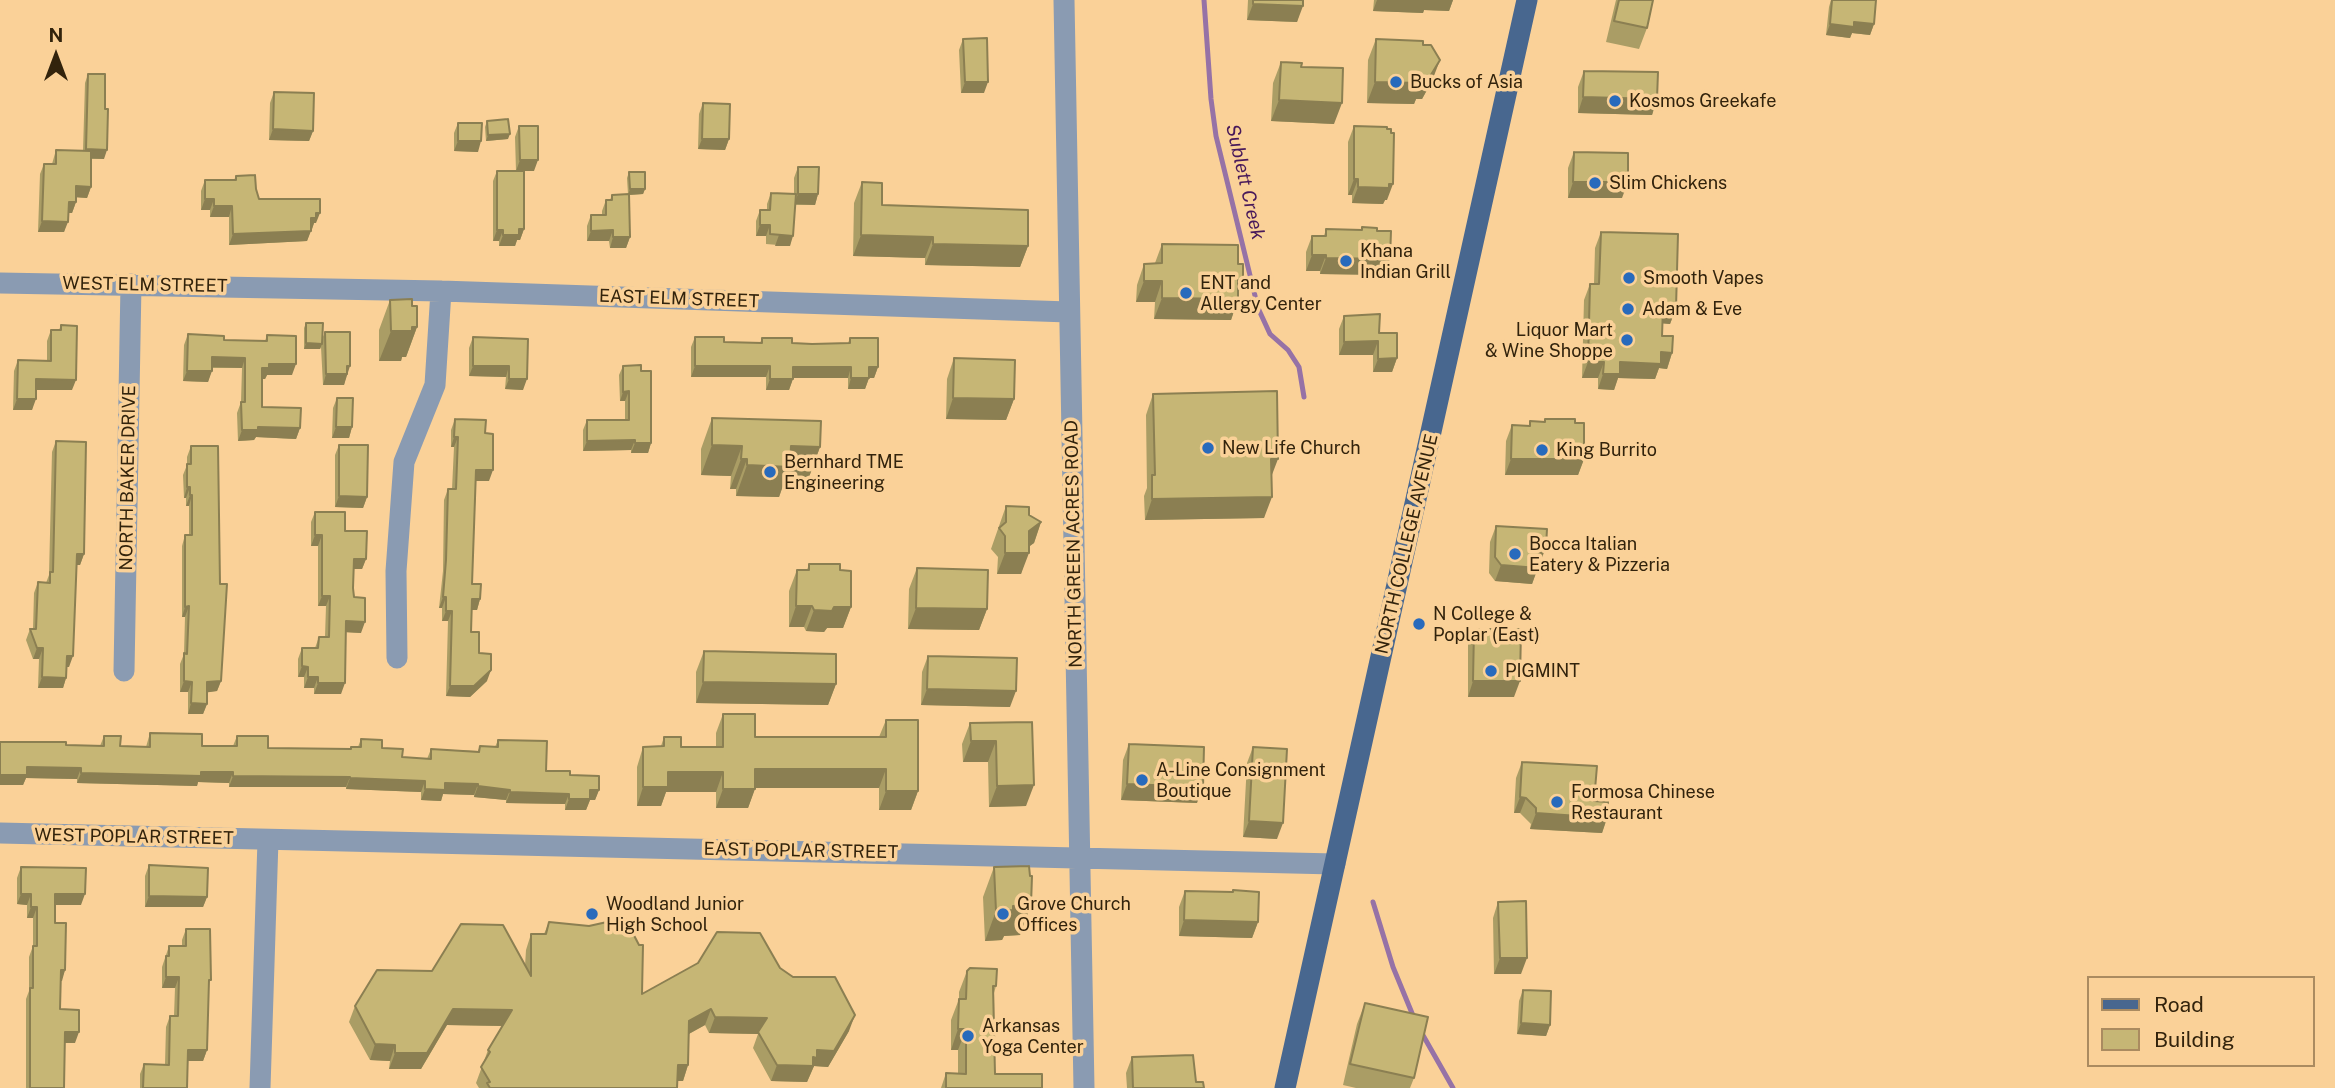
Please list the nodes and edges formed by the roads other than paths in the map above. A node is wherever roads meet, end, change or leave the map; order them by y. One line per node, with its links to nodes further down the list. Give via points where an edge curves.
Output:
1 (1064, 0): 7 (street, NORTH GREEN ACRES ROAD)
2 (1527, 0): 13 (main road, NORTH COLLEGE AVENUE)
3 (0, 283): 4 (street, WEST ELM STREET)
4 (131, 285): 5 (street, WEST ELM STREET); 9 (street, NORTH BAKER DRIVE)
5 (289, 288): 6 (street, EAST ELM STREET)
6 (441, 291): 7 (street, EAST ELM STREET); 8 (street, via 435,385 404,462 396,571)
7 (1069, 312): 12 (street, NORTH GREEN ACRES ROAD)
8 (397, 658)
9 (124, 671)
10 (0, 833): 11 (street, WEST POPLAR STREET)
11 (268, 840): 12 (street, EAST POPLAR STREET); 14 (street)
12 (1080, 856): 13 (street, EAST POPLAR STREET); 15 (street, NORTH GREEN ACRES ROAD)
13 (1335, 864): 16 (main road, NORTH COLLEGE AVENUE)
14 (260, 1088)
15 (1084, 1088)
16 (1285, 1088)

